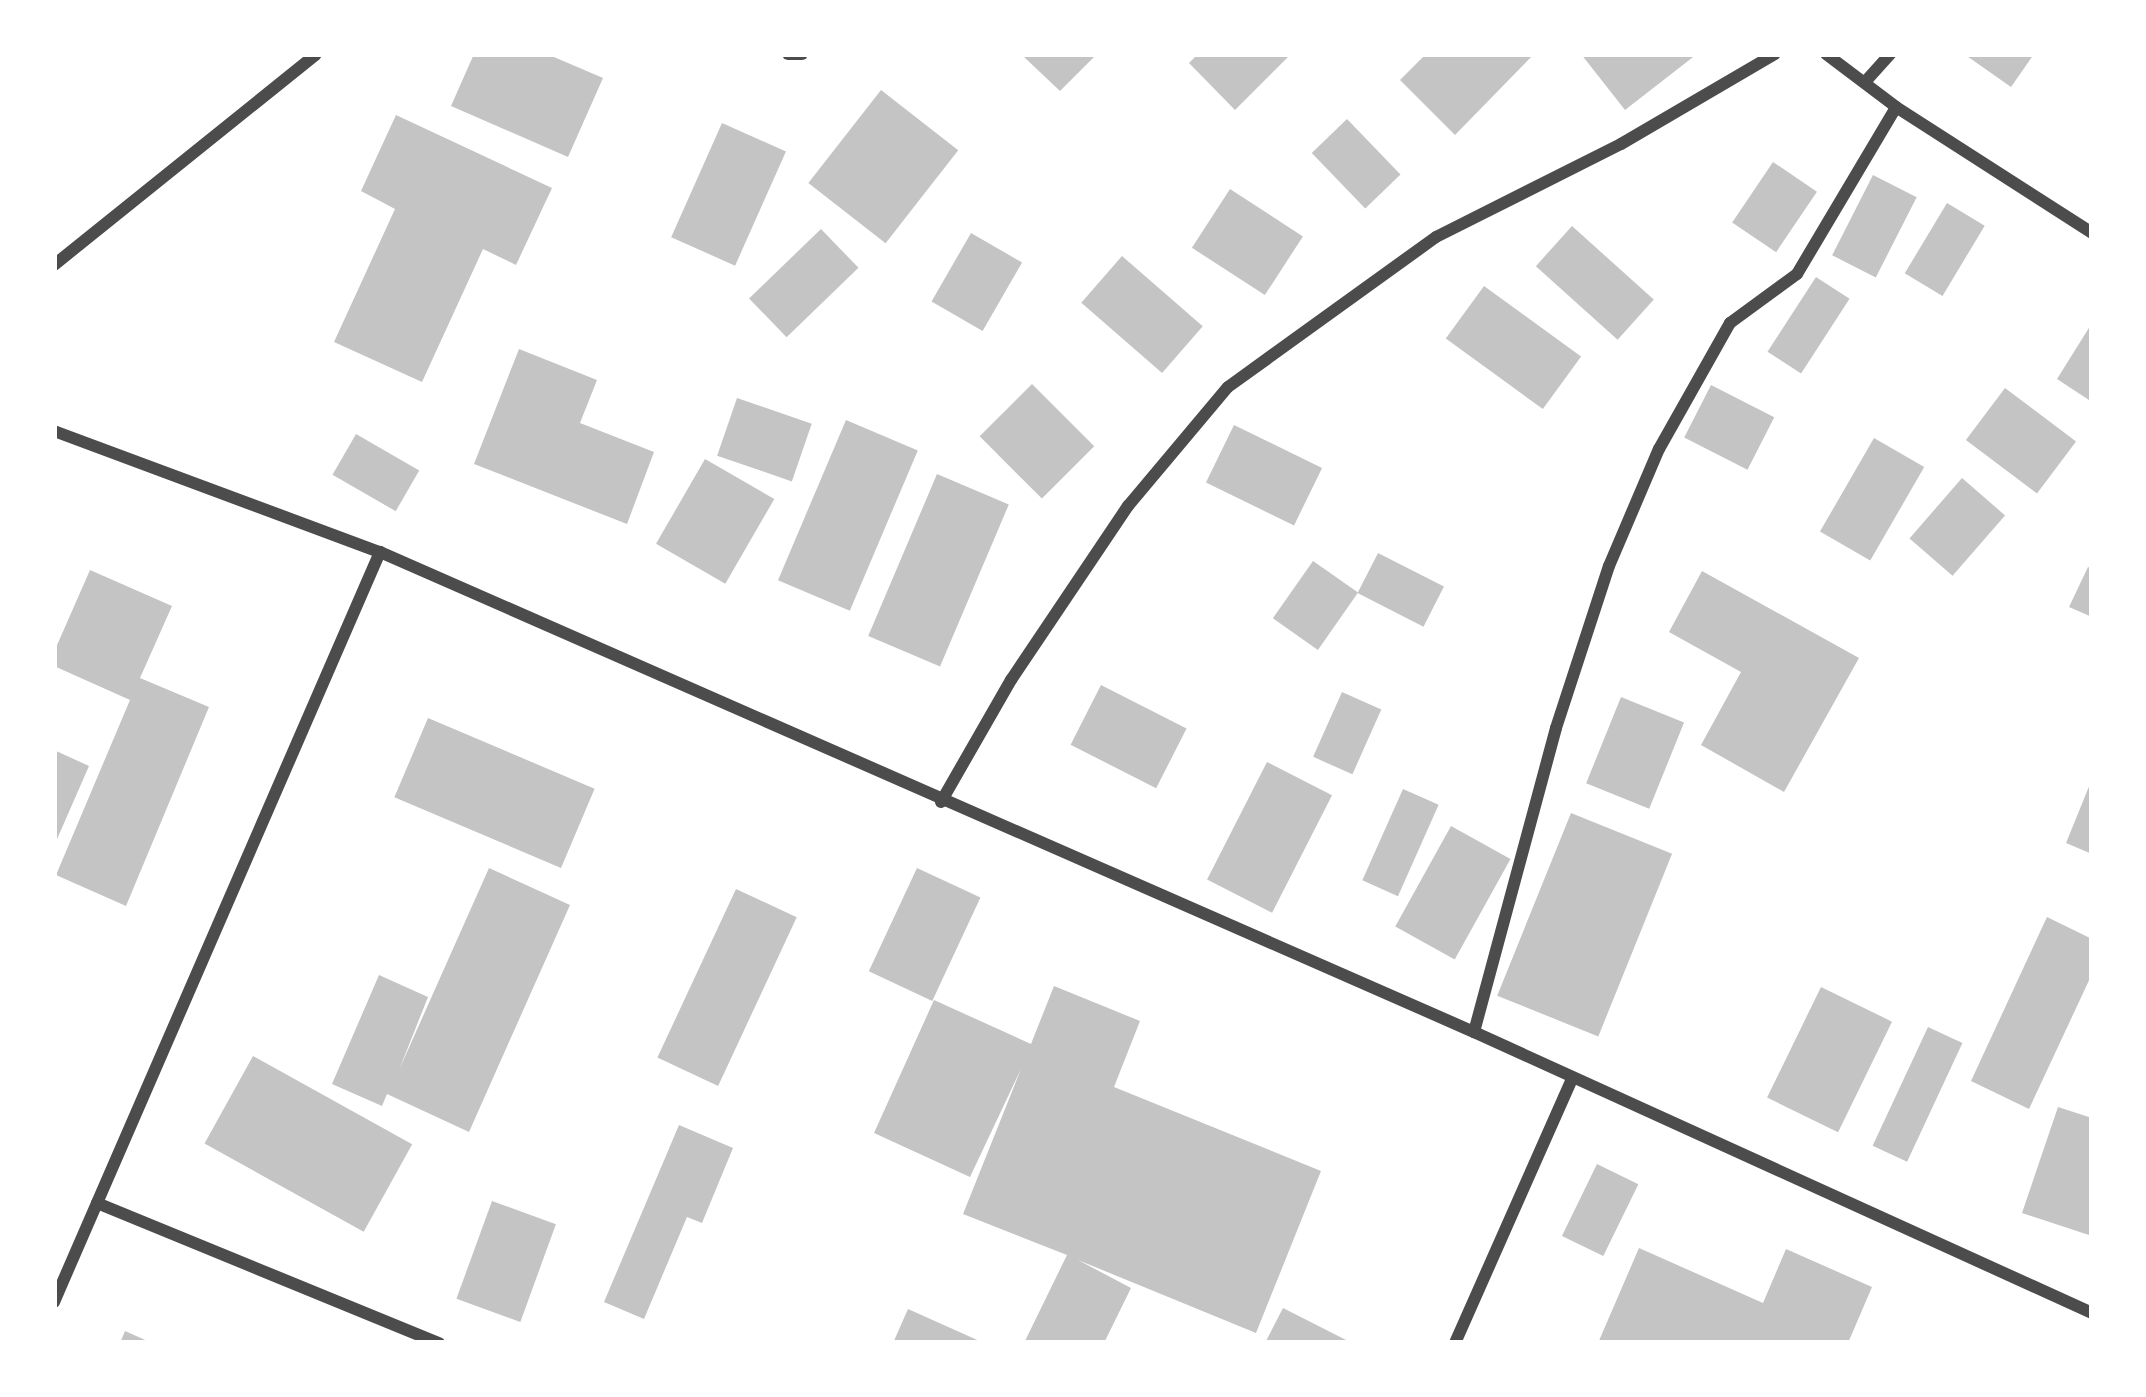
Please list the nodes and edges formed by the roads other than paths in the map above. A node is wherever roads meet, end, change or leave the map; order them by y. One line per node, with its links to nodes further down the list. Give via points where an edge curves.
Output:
1 (316, 54): 10 (street)
2 (788, 54): 3 (street)
3 (802, 54)
4 (1775, 54): 13 (street, via 1621,144 1436,237 1228,387 1128,506)
5 (1826, 54): 7 (street)
6 (1890, 54): 7 (street)
7 (1865, 82): 8 (street)
8 (1896, 107): 9 (street); 14 (street, via 1797,274 1730,323 1659,449 1609,566 1556,728)
9 (2092, 233)
10 (54, 265)
11 (54, 431): 12 (street)
12 (380, 552): 13 (street); 16 (street)
13 (941, 802): 14 (street)
14 (1474, 1032): 15 (street)
15 (1572, 1079): 18 (street); 20 (street)
16 (97, 1203): 17 (street); 19 (street)
17 (54, 1302)
18 (2092, 1313)
19 (439, 1343)
20 (1455, 1343)

